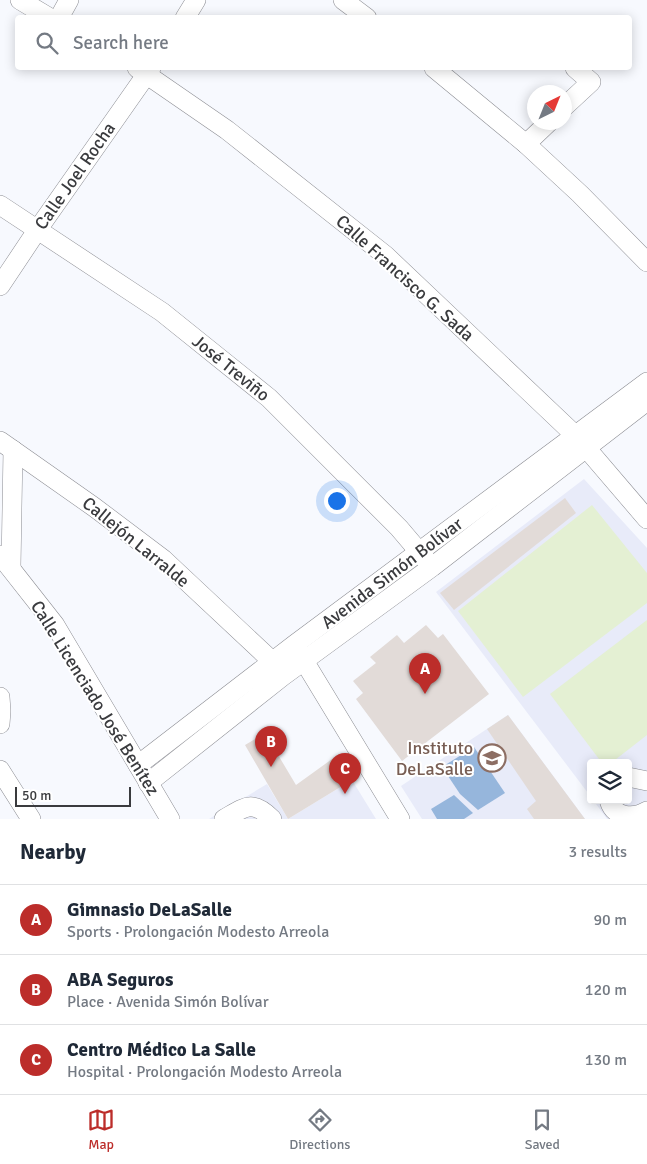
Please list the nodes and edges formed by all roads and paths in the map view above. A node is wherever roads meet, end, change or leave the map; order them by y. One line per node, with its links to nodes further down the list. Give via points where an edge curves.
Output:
1 (20, 0): 5 (street)
2 (69, 0): 6 (street)
3 (196, 0): 7 (street)
4 (343, 0): 8 (street)
5 (45, 15)
6 (61, 15)
7 (187, 15)
8 (363, 15)
9 (144, 70): 17 (street, Calle Joel Rocha)
10 (146, 70): 22 (street, Calle Francisco G. Sada, via 228,130 385,255)
11 (436, 70): 15 (street)
12 (577, 70): 13 (street, via 591,82)
13 (572, 100)
14 (540, 130): 15 (street)
15 (526, 144): 18 (street)
16 (0, 205): 17 (street, José Treviño)
17 (38, 229): 19 (street, Calle Joel Rocha); 25 (street, José Treviño, via 162,312 269,398)
18 (647, 262)
19 (0, 286)
20 (647, 382): 22 (street, Avenida Simón Bolívar)
21 (647, 401): 22 (street, Avenida Simón Bolívar)
22 (581, 442): 24 (street, Calle Francisco G. Sada); 25 (street, Avenida Simón Bolívar); 27 (street, Avenida Simón Bolívar)
23 (7, 446): 26 (street); 29 (street, Callejón Larralde, via 163,559)
24 (647, 519)
25 (420, 552): 27 (street, José Treviño); 28 (street, Avenida Simón Bolívar)
26 (6, 561): 32 (street, Calle Licenciado José Benítez, via 55,625)
27 (432, 567): 28 (street, Avenida Simón Bolívar)
28 (299, 653): 29 (street, Avenida Simón Bolívar); 43 (street)
29 (278, 669): 32 (street, Avenida Simón Bolívar); 36 (street, Avenida Simón Bolívar)
30 (0, 697): 31 (street)
31 (0, 724)
32 (138, 765): 36 (street, Calle Licenciado José Benítez)
33 (0, 770): 39 (street)
34 (632, 778): 35 (street)
35 (647, 781)
36 (148, 783): 40 (street, Calle Licenciado José Benítez)
37 (611, 804): 38 (street, via 620,816 628,818)
38 (647, 812)
39 (30, 819)
40 (170, 819)
41 (224, 819): 42 (street, via 246,806 255,807)
42 (272, 819)
43 (400, 819)

